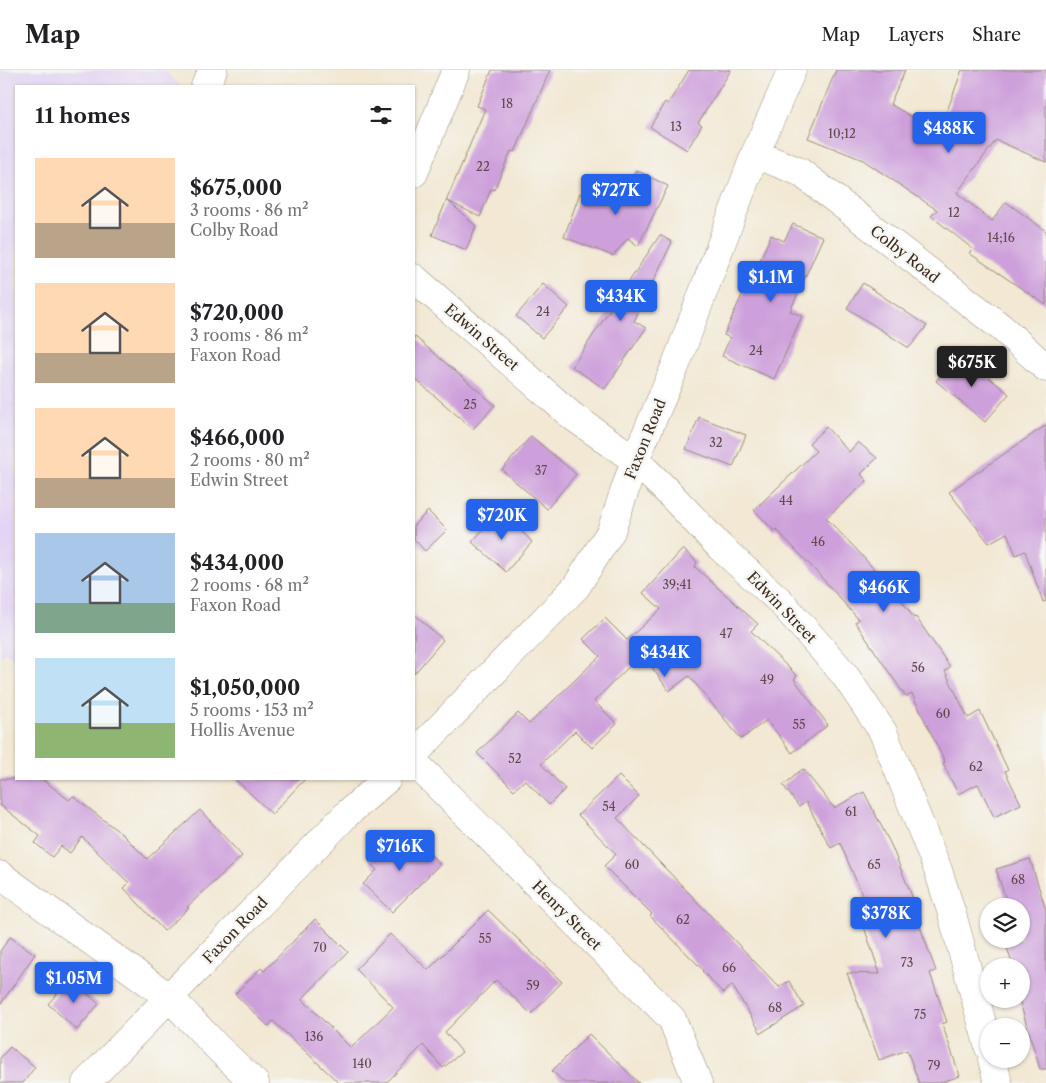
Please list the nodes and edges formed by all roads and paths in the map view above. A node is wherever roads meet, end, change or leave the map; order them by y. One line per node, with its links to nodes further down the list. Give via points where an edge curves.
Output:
1 (213, 70): 4 (street)
2 (456, 70): 6 (street)
3 (792, 70): 5 (street, Faxon Road)
4 (206, 85)
5 (755, 154): 8 (street, Colby Road, via 800,172 1002,328); 9 (street, Faxon Road, via 675,367)
6 (415, 171)
7 (415, 279): 9 (street, Edwin Street, via 572,416)
8 (1046, 368)
9 (636, 460): 10 (street, Faxon Road, via 610,531 576,587); 15 (street, Edwin Street, via 720,547 781,602 844,674 883,732 938,870)
10 (415, 753)
11 (415, 763): 19 (street, Henry Street, via 672,1019)
12 (386, 780): 14 (street, Faxon Road, via 348,813)
13 (0, 875): 14 (street)
14 (170, 998): 17 (street, Faxon Road); 18 (street)
15 (981, 1018)
16 (994, 1068): 20 (street)
17 (86, 1083)
18 (255, 1083)
19 (698, 1083)
20 (998, 1083)

